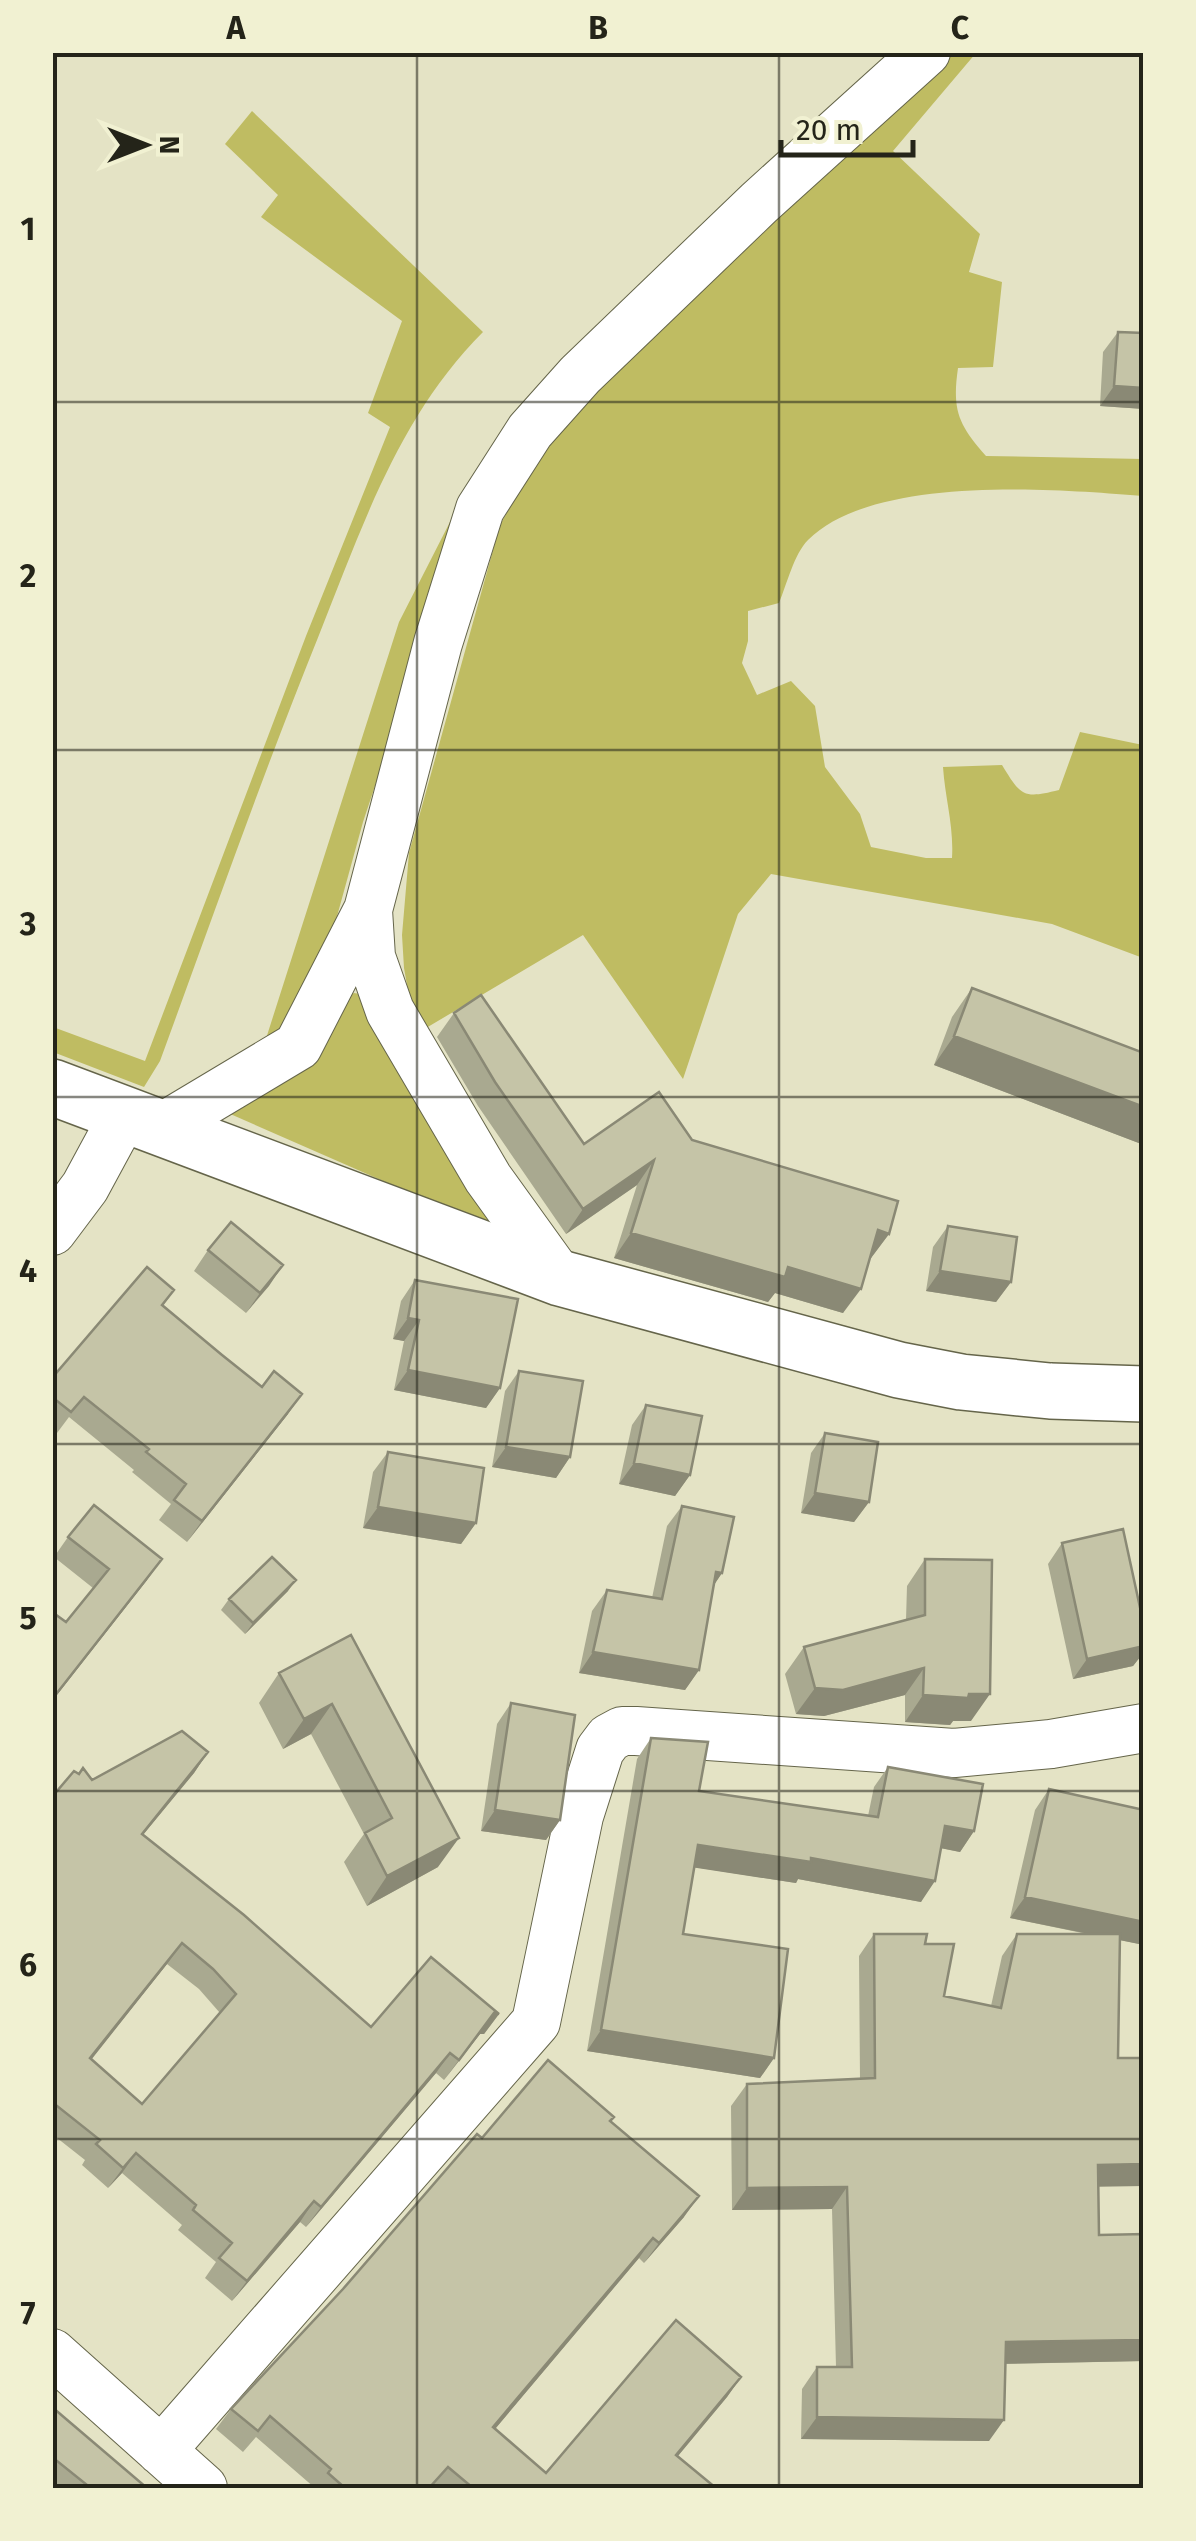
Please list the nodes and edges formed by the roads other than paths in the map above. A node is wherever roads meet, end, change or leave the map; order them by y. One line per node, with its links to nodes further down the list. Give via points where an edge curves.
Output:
1 (926, 52): 2 (street, via 607,349 530,432 480,509)
2 (368, 910): 4 (street, via 298,1046); 6 (street, via 370,957 390,1011 488,1178)
3 (52, 1087): 4 (street)
4 (143, 1120): 5 (street); 6 (street)
5 (52, 1231)
6 (560, 1278): 7 (street, via 899,1370 1050,1392)
7 (1144, 1394)
8 (1144, 1728): 10 (street, via 954,1753 636,1731 609,1738 579,1816 536,2022)
9 (52, 2352): 10 (street)
10 (161, 2451): 11 (street)
11 (203, 2488)

